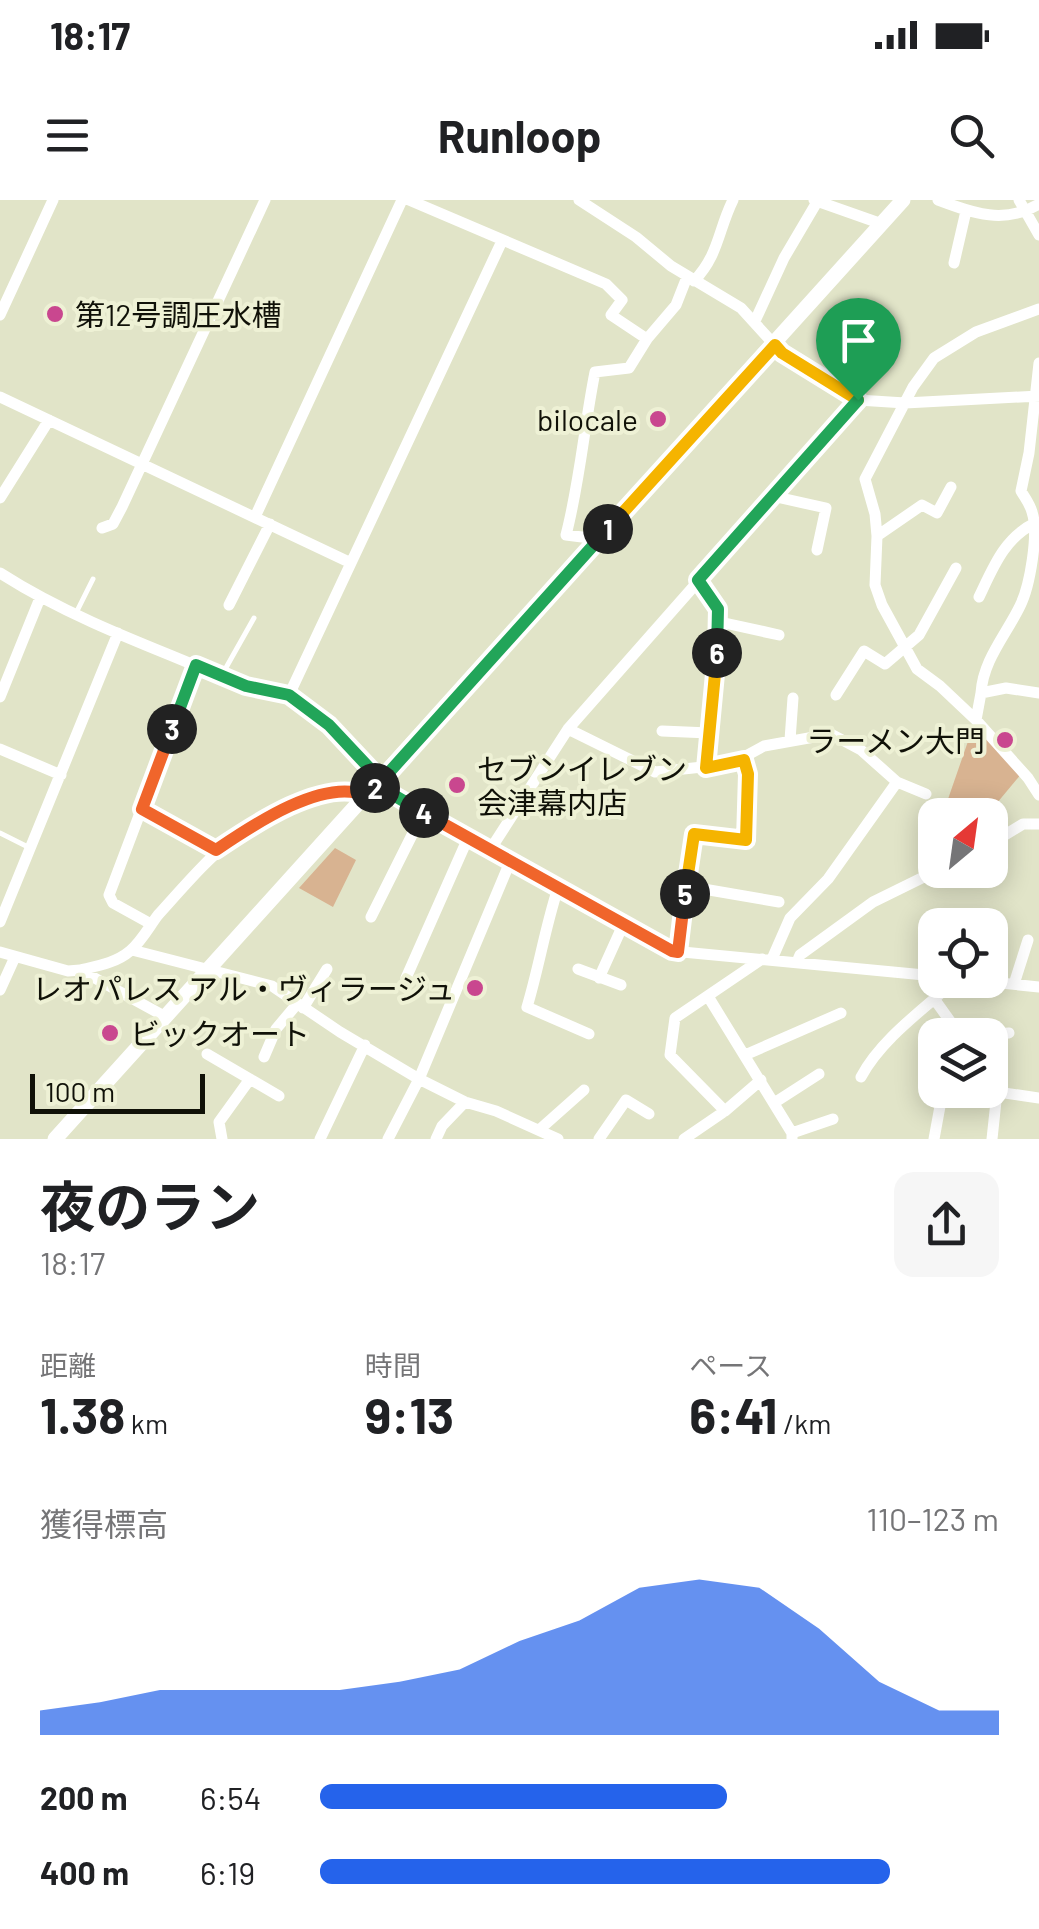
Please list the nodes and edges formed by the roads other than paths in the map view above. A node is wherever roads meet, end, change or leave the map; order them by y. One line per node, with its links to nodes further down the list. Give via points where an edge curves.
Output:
1 (53, 200): 18 (street)
2 (265, 200): 28 (street)
3 (405, 200): 14 (street); 32 (street)
4 (579, 200): 16 (street)
5 (733, 200): 16 (street, via 718,248)
6 (903, 200): 12 (street)
7 (938, 200): 11 (street)
8 (816, 201): 12 (street); 19 (street)
9 (1039, 204): 10 (street)
10 (1022, 206): 11 (street, via 989,216); 13 (street)
11 (966, 211): 15 (street)
12 (882, 224): 21 (street)
13 (1039, 235)
14 (502, 241): 20 (street, via 606,284 622,300 611,314); 39 (street)
15 (954, 263)
16 (690, 279): 19 (street); 20 (street)
17 (1039, 309): 26 (street, via 947,348 924,369)
18 (0, 315)
19 (755, 322): 21 (street)
20 (647, 340): 37 (street, via 629,368 595,372 566,534)
21 (775, 345): 25 (street); 37 (street)
22 (1039, 363): 23 (street)
23 (1038, 396): 26 (street); 34 (street, via 1021,491)
24 (0, 397): 27 (street)
25 (858, 400): 26 (street); 30 (street)
26 (906, 403): 36 (street, via 865,479)
27 (50, 420): 28 (street); 31 (street)
28 (142, 462): 32 (street); 35 (street, via 112,524)
29 (951, 487): 36 (street, via 937,513 922,505)
30 (772, 496): 38 (street, via 826,508); 43 (street)
31 (0, 498)
32 (255, 516): 33 (street)
33 (270, 524): 39 (street); 46 (street)
34 (1036, 527): 44 (street, via 1014,535); 55 (street, via 1022,603 992,656)
35 (102, 528)
36 (877, 536): 52 (street, via 874,584)
37 (598, 539): 71 (street)
38 (817, 550)
39 (351, 563): 57 (street)
40 (956, 568): 52 (street)
41 (0, 572): 45 (street)
42 (93, 579): 47 (lane)
43 (698, 580): 49 (street); 62 (street)
44 (978, 597)
45 (40, 598): 47 (street); 59 (street)
46 (228, 606)
47 (76, 614): 50 (street)
48 (254, 618): 54 (lane)
49 (720, 622): 51 (street); 64 (street)
50 (118, 633): 53 (street); 69 (street)
51 (779, 635)
52 (906, 649): 58 (street, via 885,664 864,652); 61 (street, via 916,669)
53 (196, 665): 54 (street); 75 (street)
54 (222, 676): 57 (street)
55 (982, 693): 56 (street); 61 (street)
56 (1039, 693)
57 (289, 695): 71 (street, via 329,725)
58 (836, 695)
59 (0, 696)
60 (792, 698): 65 (street)
61 (976, 720): 73 (street)
62 (568, 729): 68 (street, via 656,772); 83 (street)
63 (662, 731): 64 (street)
64 (710, 733): 68 (street)
65 (790, 740): 67 (street); 70 (street, via 831,734)
66 (0, 749): 69 (street)
67 (744, 760): 68 (street); 86 (street, via 746,840 694,834)
68 (706, 768)
69 (61, 775): 81 (street)
70 (897, 782): 72 (street); 98 (street, via 828,879 790,918)
71 (380, 783): 74 (street); 76 (street)
72 (926, 794)
73 (1039, 794)
74 (367, 796): 82 (street, via 356,791 300,802); 103 (street)
75 (142, 809): 82 (street); 91 (street, via 109,895)
76 (423, 813): 80 (street); 89 (street)
77 (1039, 824): 79 (street)
78 (0, 833): 81 (lane)
79 (1008, 833)
80 (468, 838): 83 (street); 105 (street)
81 (31, 848): 90 (street)
82 (216, 850): 91 (street)
83 (490, 850): 84 (street)
84 (510, 862): 87 (street); 126 (street)
85 (918, 880): 99 (street, via 872,902)
86 (686, 886): 88 (street); 96 (street)
87 (558, 888): 92 (street); 118 (street, via 528,1007)
88 (778, 902)
89 (371, 917)
90 (1, 919)
91 (151, 924): 94 (street)
92 (623, 925): 96 (street); 106 (street)
93 (1028, 940): 108 (street)
94 (132, 950): 102 (street); 103 (street)
95 (0, 952): 97 (street)
96 (678, 952): 98 (street)
97 (15, 956): 102 (street); 111 (street)
98 (767, 959): 99 (street); 112 (street)
99 (797, 962): 104 (street)
100 (327, 969): 114 (street)
101 (578, 969): 106 (street)
102 (80, 970): 116 (street)
103 (209, 971): 114 (street, via 259,980); 116 (street)
104 (918, 974)
105 (406, 978)
106 (599, 978): 109 (street)
107 (1008, 983): 108 (street)
108 (1014, 984): 110 (street)
109 (621, 986)
110 (1039, 986)
111 (0, 990)
112 (709, 998): 121 (street); 136 (street, via 675,1018 670,1055)
113 (935, 1000): 117 (street); 124 (street)
114 (300, 1006): 119 (street); 122 (street, via 276,1029)
115 (841, 1013): 121 (street)
116 (166, 1017): 143 (street)
117 (948, 1018)
118 (589, 1034)
119 (364, 1046): 126 (street); 144 (street)
120 (207, 1054): 125 (street)
121 (745, 1055): 127 (street)
122 (264, 1056)
123 (819, 1074): 133 (street)
124 (861, 1078)
125 (250, 1079): 130 (street); 141 (street, via 219,1122)
126 (419, 1079): 132 (street); 145 (street)
127 (761, 1080): 133 (street); 136 (street)
128 (584, 1090): 139 (street)
129 (1008, 1093): 131 (street)
130 (279, 1096)
131 (1039, 1098)
132 (465, 1102): 139 (street); 146 (street)
133 (774, 1102): 140 (street)
134 (940, 1108): 149 (street)
135 (991, 1108): 150 (street)
136 (725, 1111): 148 (street)
137 (648, 1114): 147 (street, via 626,1100)
138 (834, 1119): 140 (street)
139 (539, 1130): 142 (street)
140 (792, 1136)
141 (225, 1137)
142 (554, 1138)
143 (55, 1139)
144 (320, 1139)
145 (388, 1139)
146 (436, 1139)
147 (599, 1139)
148 (684, 1139)
149 (934, 1139)
150 (992, 1139)

